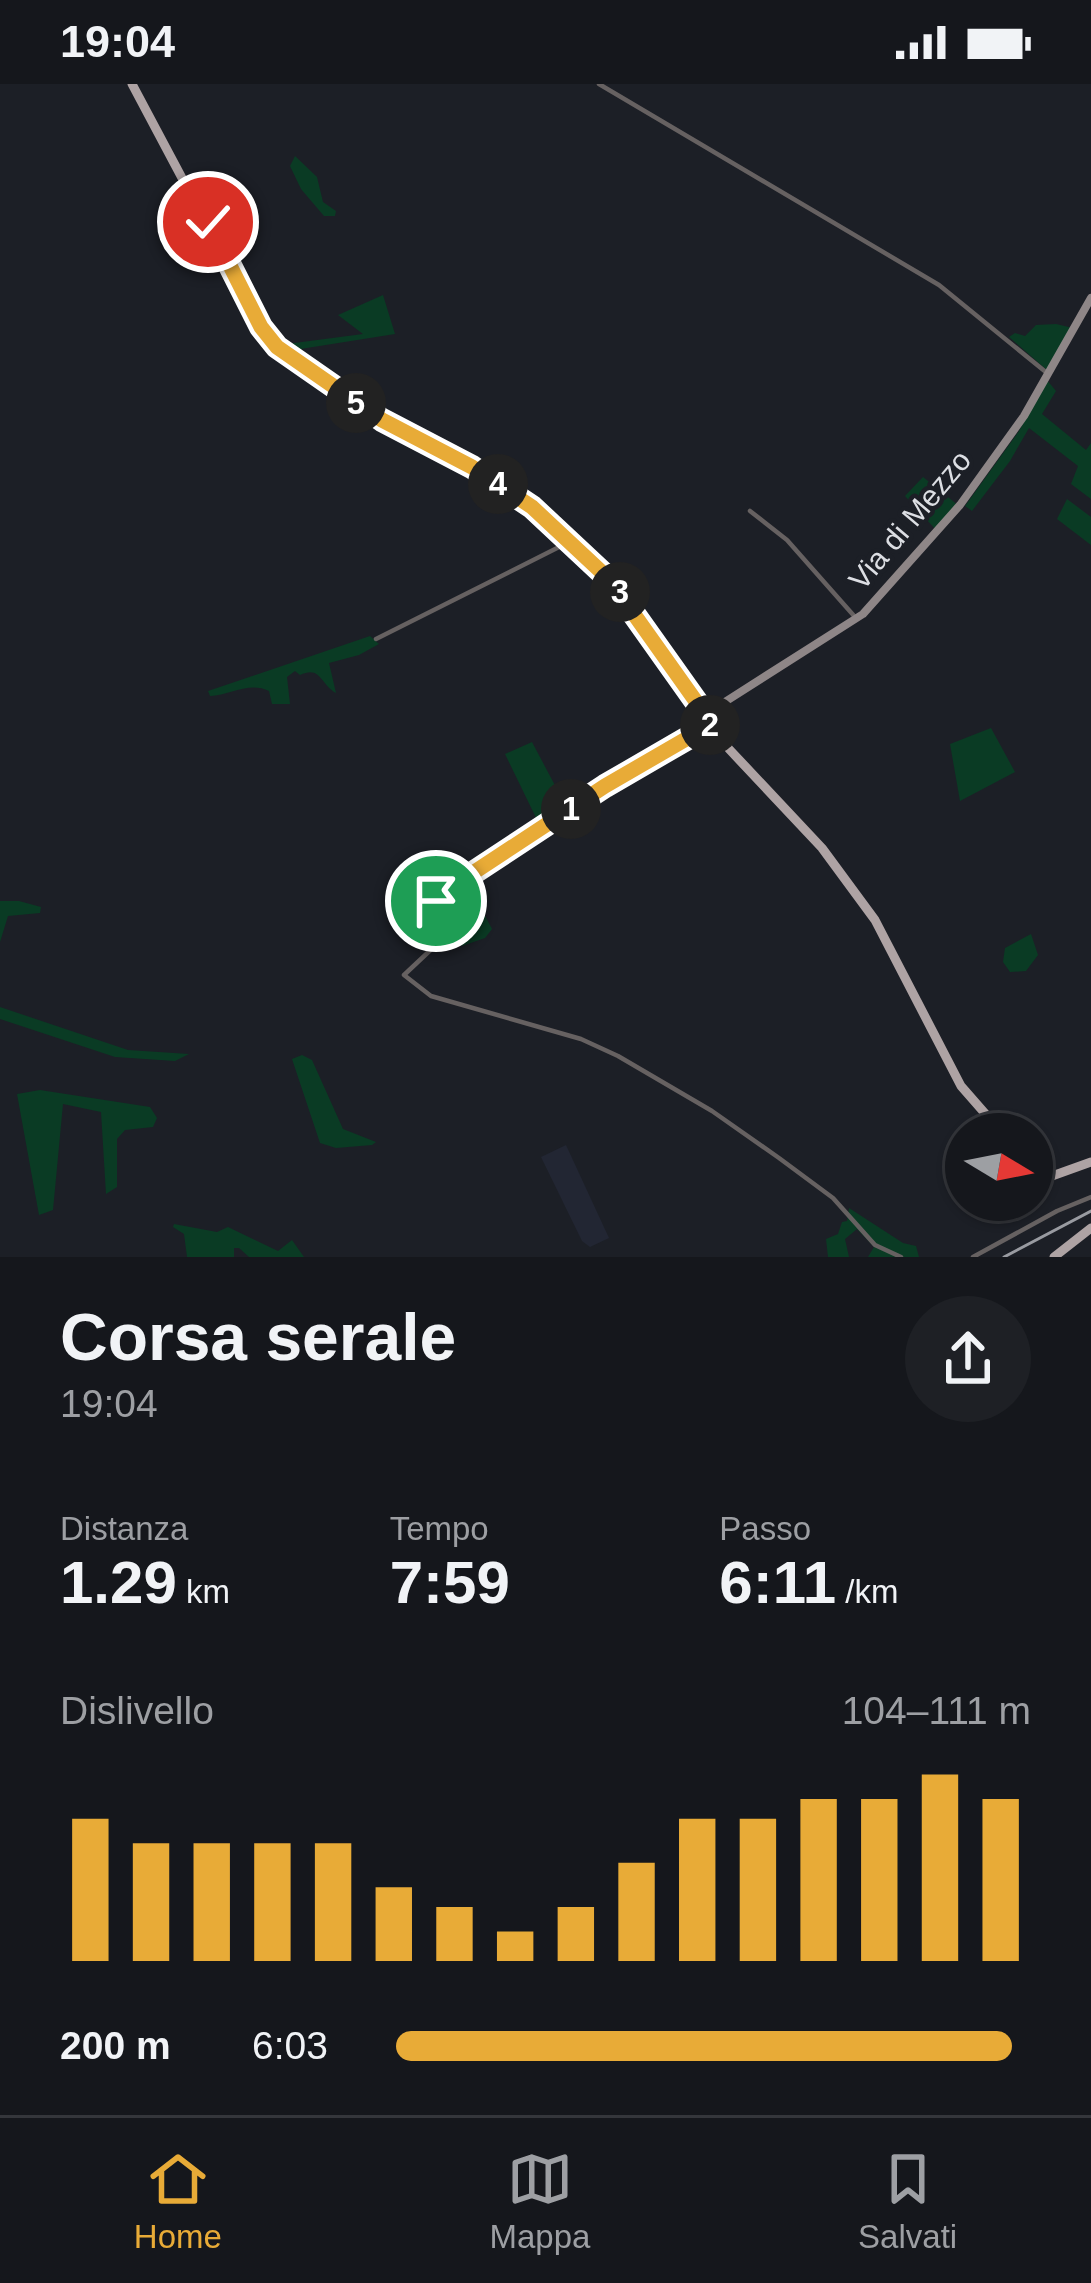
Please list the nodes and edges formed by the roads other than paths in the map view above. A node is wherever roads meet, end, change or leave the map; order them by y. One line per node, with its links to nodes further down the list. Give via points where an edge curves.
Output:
1 (132, 84): 6 (main road, via 266,336 382,420 480,471)
2 (599, 84): 4 (street, via 939,285)
3 (1091, 298): 4 (main road, Via di Mezzo)
4 (1047, 373): 7 (main road, Via di Mezzo, via 960,506)
5 (750, 511): 7 (street, via 787,540)
6 (571, 541): 8 (street); 9 (main road, via 637,614)
7 (856, 619): 9 (main road, Via di Mezzo)
8 (376, 639)
9 (709, 719): 10 (main road, via 875,920 961,1086); 15 (street, via 444,892 429,913 438,944 404,975 430,996 618,1056 779,1158 833,1198 875,1245)
10 (985, 1113)
11 (1091, 1162): 12 (main road)
12 (1053, 1176)
13 (1091, 1197): 16 (street)
14 (1091, 1228): 17 (main road)
15 (901, 1257)
16 (973, 1257)
17 (1054, 1257)

